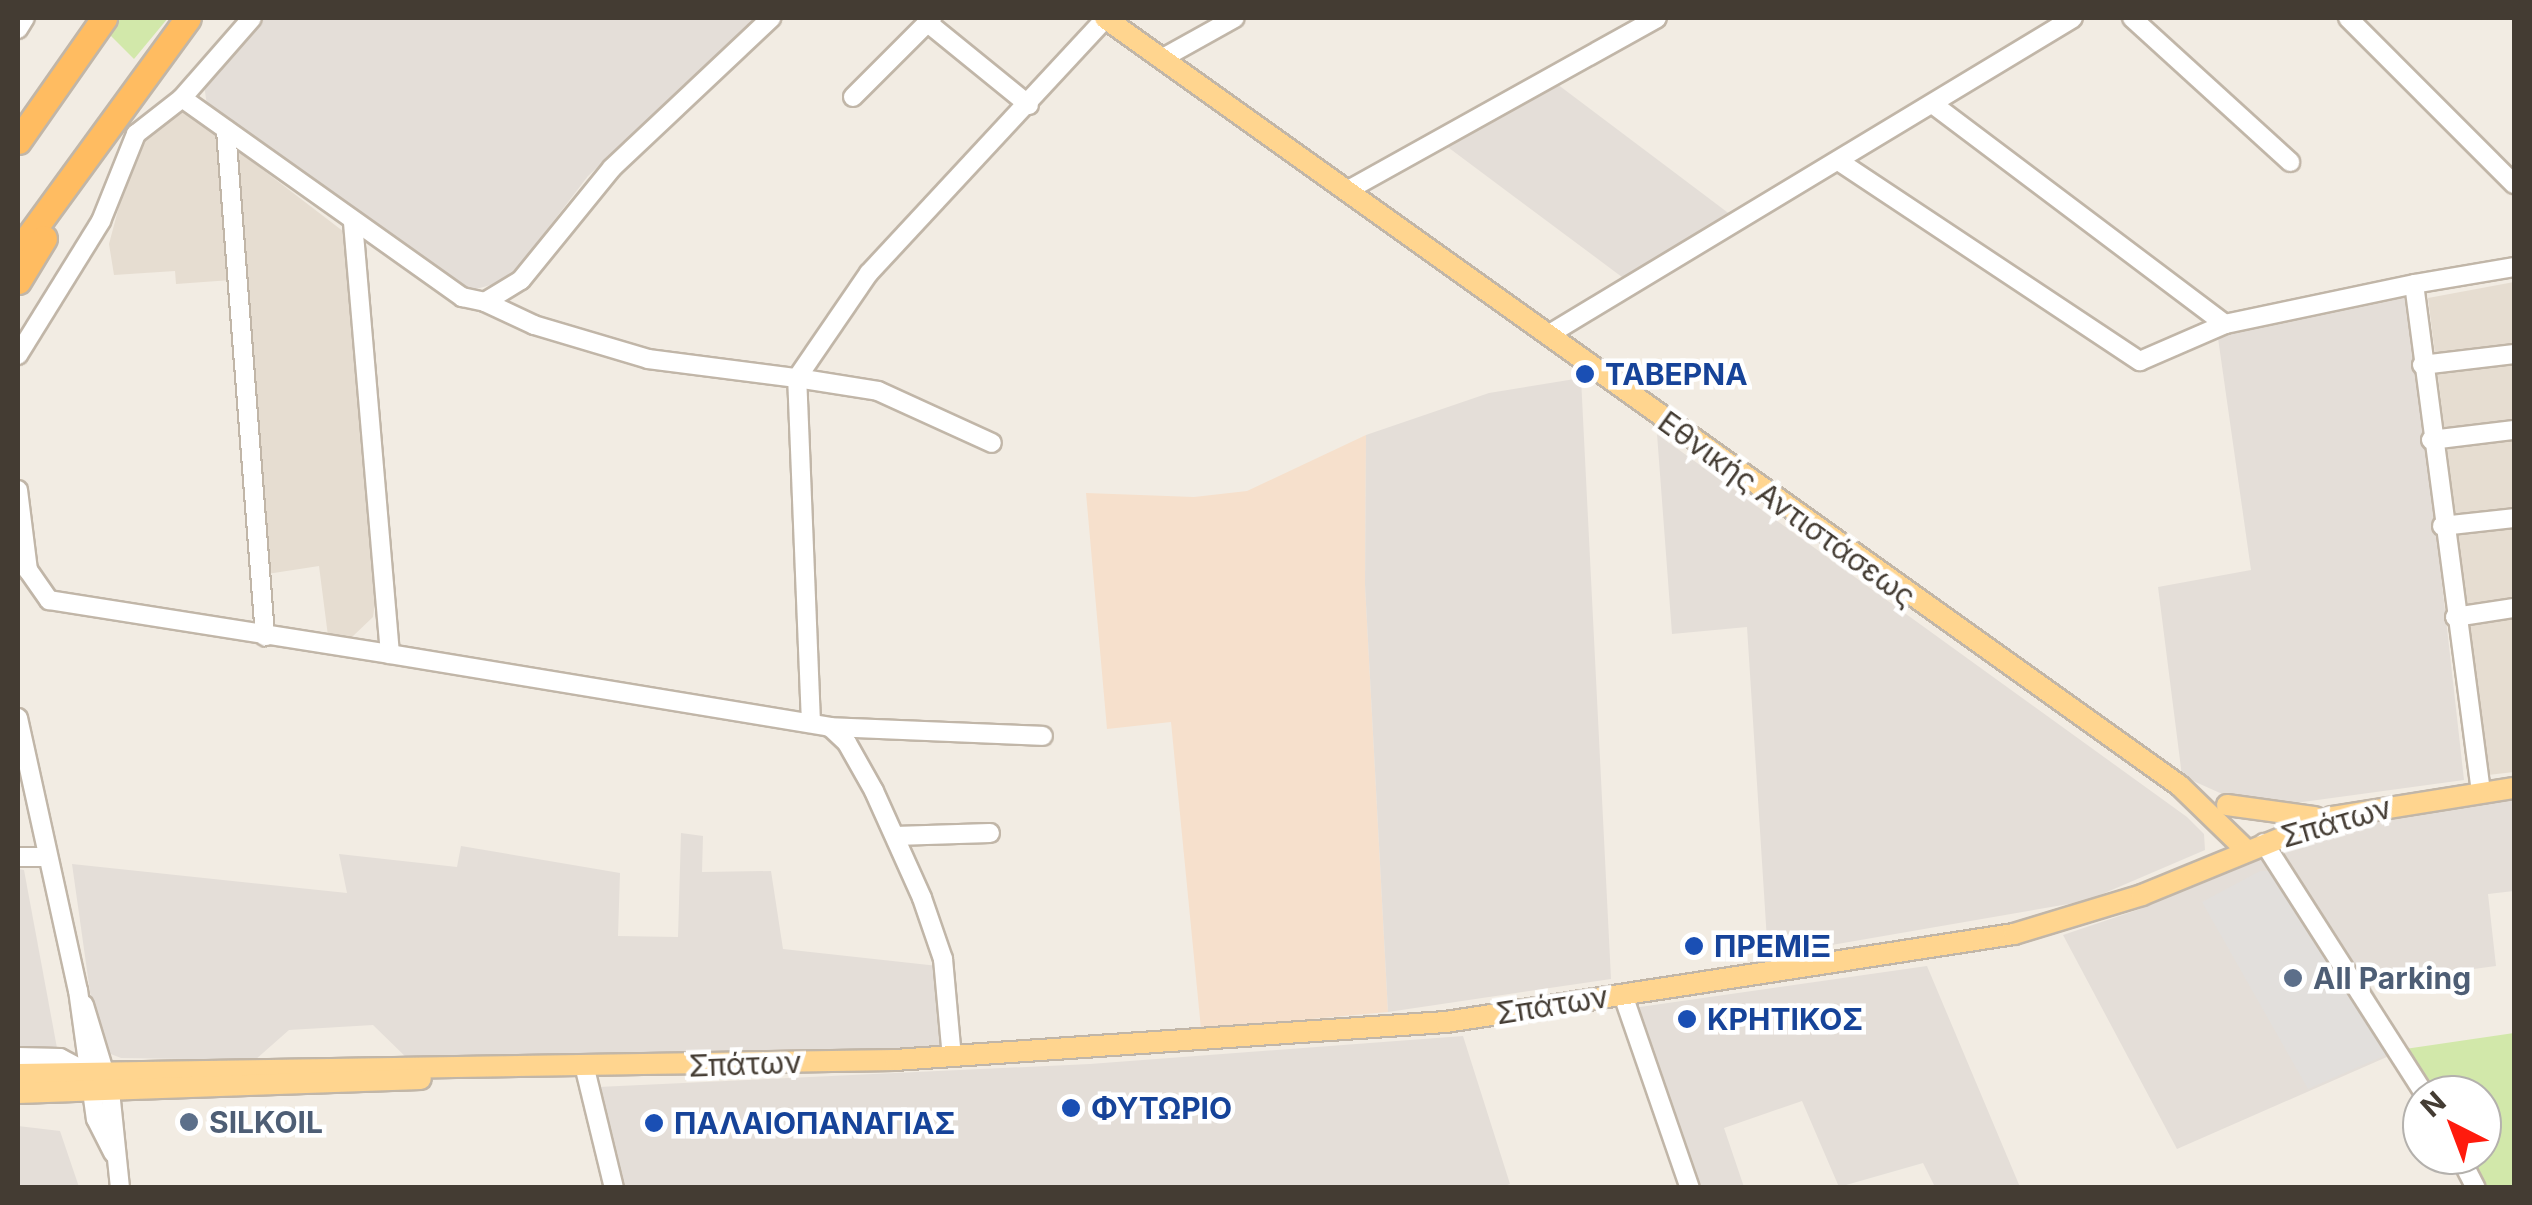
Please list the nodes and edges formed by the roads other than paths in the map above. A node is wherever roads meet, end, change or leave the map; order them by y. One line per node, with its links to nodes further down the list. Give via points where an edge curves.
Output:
1 (26, 18): 13 (street)
2 (104, 18): 21 (highway)
3 (188, 18): 15 (highway)
4 (252, 18): 17 (street)
5 (771, 18): 31 (street, via 612,168 521,280)
6 (1106, 18): 14 (main road, Εθνικής Αντιστάσεως); 18 (street)
7 (1234, 18): 14 (street)
8 (1657, 18): 25 (street)
9 (2073, 18): 19 (street)
10 (2132, 18): 23 (street)
11 (2348, 18): 24 (street)
12 (930, 20): 16 (street); 18 (street)
13 (18, 28)
14 (1163, 58): 25 (main road, Εθνικής Αντιστάσεως)
15 (139, 82): 27 (highway); 29 (highway)
16 (853, 97)
17 (182, 98): 20 (street); 35 (street, via 129,145 101,220)
18 (1028, 104): 37 (street, via 869,273)
19 (1934, 105): 22 (street); 32 (street)
20 (226, 130): 26 (street); 46 (street)
21 (21, 135)
22 (1840, 162): 32 (street, via 2140,360); 33 (street)
23 (2290, 162)
24 (2514, 184)
25 (1350, 189): 33 (main road, Εθνικής Αντιστάσεως)
26 (353, 223): 31 (street, via 462,297); 47 (street)
27 (18, 251)
28 (2514, 267): 30 (street)
29 (18, 281)
30 (2414, 284): 32 (street); 36 (street)
31 (485, 302): 37 (street, via 534,326 648,359)
32 (2224, 324)
33 (1548, 335): 51 (main road, Εθνικής Αντιστάσεως)
34 (2514, 354): 36 (street)
35 (18, 355)
36 (2422, 365): 39 (street)
37 (797, 378): 40 (street, via 878,392); 49 (street)
38 (2514, 430): 39 (street)
39 (2431, 440): 43 (street)
40 (992, 443)
41 (18, 490): 46 (street, via 28,570 49,600)
42 (2514, 518): 43 (street)
43 (2442, 526): 45 (street)
44 (2514, 608): 45 (street)
45 (2454, 617): 53 (street)
46 (265, 636): 47 (street)
47 (390, 654): 49 (street)
48 (18, 718): 60 (street)
49 (820, 725): 50 (street); 57 (street, via 847,743)
50 (1043, 736)
51 (2180, 786): 54 (main road, Εθνικής Αντιστάσεως); 58 (main road, Εθνικής Αντιστάσεως)
52 (2514, 788): 53 (main road, Σπάτων)
53 (2481, 792): 55 (main road, Σπάτων)
54 (2227, 805): 55 (main road, Εθνικής Αντιστάσεως); 58 (main road)
55 (2332, 817): 58 (main road, Σπάτων)
56 (990, 833): 57 (street)
57 (895, 836): 63 (street, via 944,959)
58 (2256, 847): 61 (main road, Σπάτων, via 2112,906 2014,934); 66 (street)
59 (18, 857): 60 (street)
60 (47, 857): 67 (street)
61 (1623, 994): 63 (main road, Σπάτων, via 1446,1022); 71 (street)
62 (18, 1057): 67 (street, via 60,1058)
63 (952, 1057): 64 (main road, Σπάτων)
64 (584, 1068): 67 (main road, Σπάτων); 70 (street)
65 (18, 1074): 67 (main road, Σπάτων)
66 (2411, 1075)
67 (99, 1082): 68 (main road, Σπάτων); 69 (street)
68 (18, 1093)
69 (120, 1188)
70 (614, 1188)
71 (1690, 1188)

